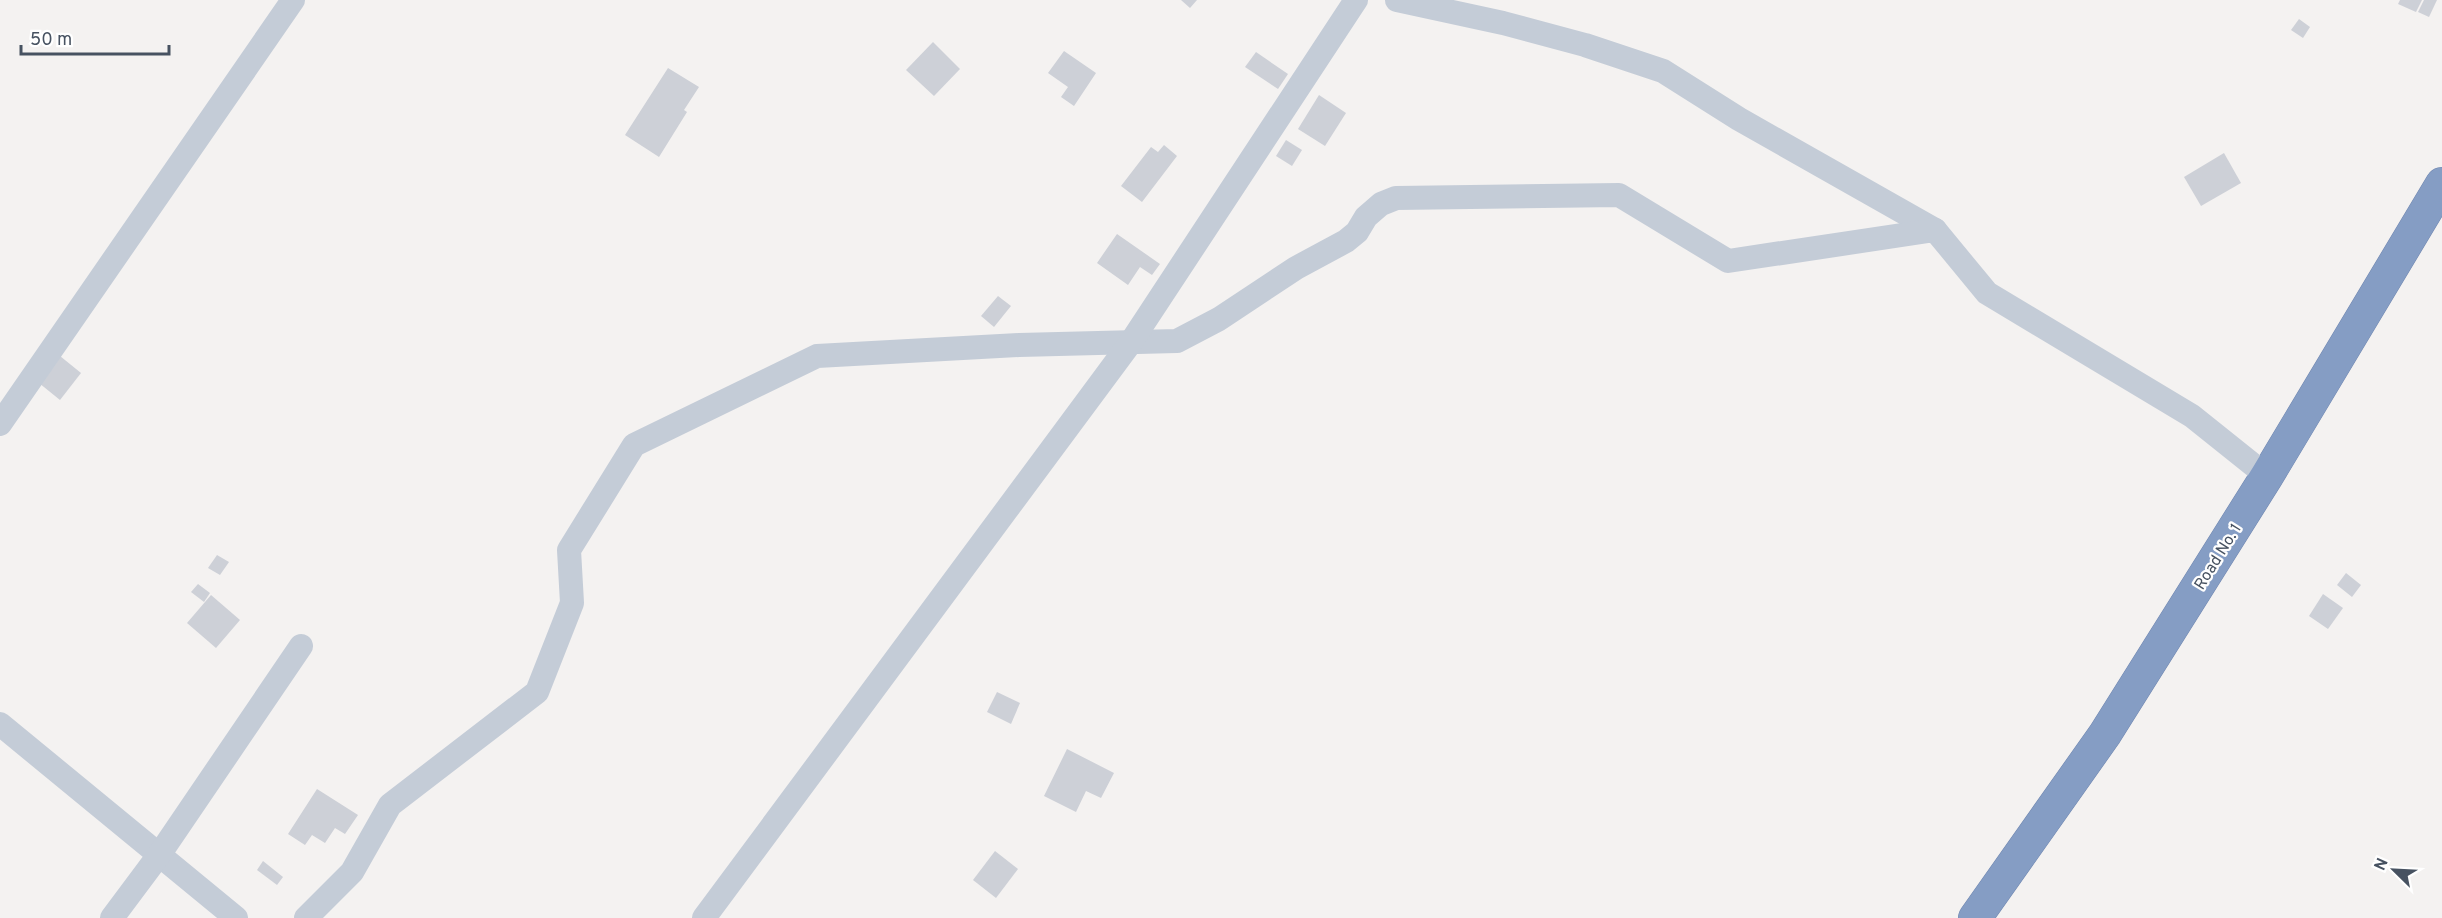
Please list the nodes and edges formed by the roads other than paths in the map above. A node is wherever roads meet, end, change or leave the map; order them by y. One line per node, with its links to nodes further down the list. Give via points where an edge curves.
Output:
1 (293, 0): 7 (street)
2 (1356, 0): 6 (street)
3 (1397, 0): 5 (street, via 1503,22 1663,71 1739,119)
4 (2442, 184): 8 (highway, Road No. 1)
5 (1935, 230): 6 (street, via 1728,261 1619,195 1396,198 1381,204 1346,241 1296,268 1219,319 1177,341); 8 (street, via 1987,293 2192,416)
6 (1131, 342): 14 (street, via 817,356 634,445 570,550 572,603 537,692 390,806 352,872); 15 (street)
7 (0, 424)
8 (2267, 476): 16 (highway, Road No. 1, via 2105,734)
9 (301, 646): 11 (street)
10 (0, 724): 11 (street)
11 (159, 855): 12 (street); 13 (street)
12 (112, 918)
13 (236, 918)
14 (306, 918)
15 (704, 918)
16 (1975, 918)

